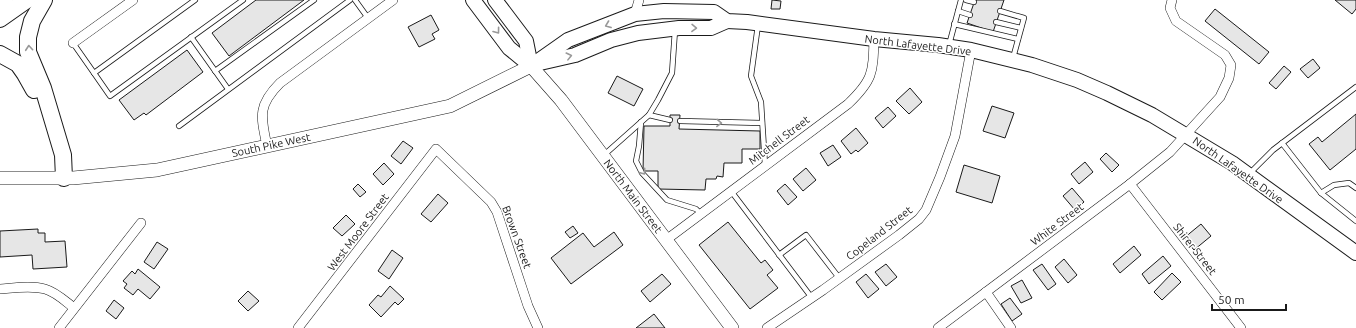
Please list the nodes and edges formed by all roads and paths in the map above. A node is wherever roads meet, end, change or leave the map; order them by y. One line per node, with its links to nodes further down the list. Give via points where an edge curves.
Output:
1 (5, 0): 18 (highway)
2 (27, 0): 24 (highway)
3 (44, 0): 48 (highway, one-way to 3, via 28,52 32,21)
4 (133, 0): 34 (street)
5 (195, 0): 41 (lane)
6 (243, 0): 31 (lane)
7 (314, 0): 40 (lane)
8 (356, 0): 23 (lane)
9 (393, 0): 23 (street)
10 (473, 0): 39 (main road, one-way to 39, via 509,48)
11 (495, 0): 39 (main road, via 526,41)
12 (638, 0): 21 (street)
13 (961, 0): 19 (lane)
14 (966, 0): 17 (lane)
15 (1172, 0): 51 (street, White Street, via 1170,8 1176,21 1225,55 1231,66 1229,78 1220,97)
16 (348, 1): 43 (lane)
17 (974, 2)
18 (0, 3)
19 (958, 11): 22 (lane); 28 (lane)
20 (1000, 11): 30 (lane, via 1024,18)
21 (635, 14): 25 (main road, North Lafayette Drive, via 664,11 714,12); 39 (main road, North Lafayette Drive, one-way to 39, via 568,40)
22 (970, 15)
23 (368, 18): 53 (street, via 271,92 264,102 261,120)
24 (0, 19)
25 (727, 21): 27 (main road, North Lafayette Drive); 29 (main road, one-way to 25, via 711,28)
26 (996, 22): 30 (lane)
27 (758, 24): 32 (main road, North Lafayette Drive); 49 (lane, via 751,76 761,102)
28 (954, 24): 33 (lane); 35 (lane)
29 (675, 28): 39 (main road, one-way to 29, via 575,55 624,36); 44 (lane, via 672,73)
30 (1021, 28): 33 (lane)
31 (191, 37): 40 (lane); 41 (lane, via 110,96)
32 (874, 39): 35 (main road, North Lafayette Drive); 56 (street, Mitchell Street, via 871,74 857,95)
33 (1018, 39): 38 (lane)
34 (73, 43): 41 (lane)
35 (948, 47): 36 (main road, North Lafayette Drive)
36 (971, 50): 38 (main road, North Lafayette Drive); 70 (street, Copeland Street, via 955,136 926,210 899,235)
37 (0, 54): 48 (highway, via 22,69)
38 (1013, 60): 51 (main road, North Lafayette Drive, via 1077,80 1107,93)
39 (531, 66): 53 (main road, South Pike West, via 450,106); 55 (main road, North Main Street, via 561,100)
40 (215, 71): 43 (lane)
41 (94, 73)
42 (1356, 87): 52 (lane)
43 (228, 89): 50 (lane)
44 (649, 115): 45 (lane); 46 (lane)
45 (670, 120)
46 (641, 122): 55 (lane); 64 (lane, one-way to 64, via 636,161 642,172 667,200 696,209)
47 (680, 122): 49 (lane, one-way to 49)
48 (54, 124): 59 (highway, via 64,155)
49 (762, 124): 56 (lane)
50 (179, 126)
51 (1186, 135): 57 (main road, North Lafayette Drive); 60 (street, White Street, via 1170,152)
52 (1282, 143): 57 (lane); 63 (lane)
53 (267, 146): 59 (main road, South Pike West, via 156,170)
54 (436, 149): 76 (street, West Moore Street); 77 (street, Brown Street, via 491,202 497,212 528,306)
55 (603, 156): 67 (main road, North Main Street)
56 (765, 165): 62 (street, Mitchell Street)
57 (1248, 175): 68 (main road, North Lafayette Drive)
58 (0, 178): 59 (main road, South Pike West)
59 (64, 178)
60 (1130, 184): 72 (street, White Street); 82 (street, Shirer Street)
61 (1356, 188): 63 (lane, via 1349,183 1334,185)
62 (731, 191): 64 (street, Mitchell Street); 69 (lane)
63 (1321, 194): 65 (lane)
64 (701, 214): 67 (street, Mitchell Street)
65 (1356, 220)
66 (141, 223): 74 (street)
67 (666, 240): 78 (main road, North Main Street)
68 (1356, 254)
69 (780, 255): 70 (lane, via 806,235); 73 (lane)
70 (840, 278): 73 (street, Copeland Street)
71 (0, 289): 74 (street, via 44,289)
72 (986, 292): 80 (street, White Street); 81 (street)
73 (812, 298): 79 (street, Copeland Street)
74 (74, 308): 75 (street)
75 (59, 328)
76 (298, 328)
77 (538, 328)
78 (732, 328)
79 (767, 328)
80 (938, 328)
81 (1011, 328)
82 (1241, 328)

